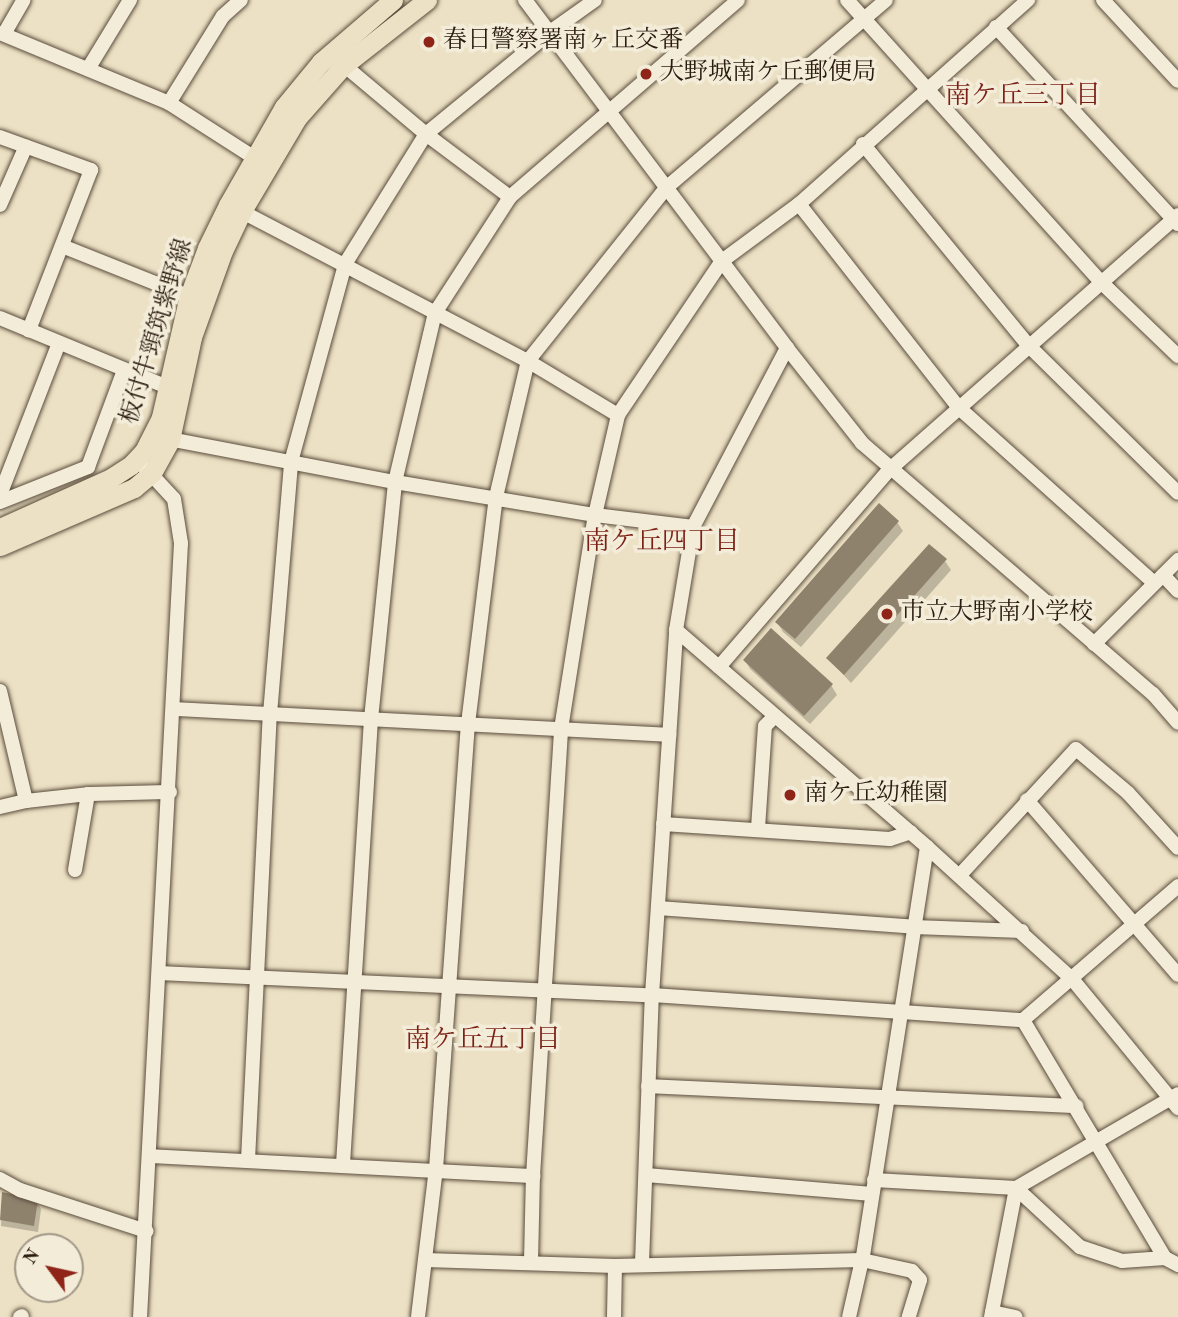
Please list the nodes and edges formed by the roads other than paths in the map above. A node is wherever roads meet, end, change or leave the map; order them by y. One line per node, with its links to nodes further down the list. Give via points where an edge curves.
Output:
1 (24, 0): 16 (street)
2 (130, 0): 18 (street)
3 (241, 0): 21 (street, via 223,16)
4 (393, 0): 17 (main road, 板付牛頸筑紫野線)
5 (427, 0): 17 (main road, 板付牛頸筑紫野線)
6 (525, 0): 15 (street)
7 (595, 0): 15 (street)
8 (738, 0): 22 (street)
9 (847, 0): 13 (street)
10 (886, 0): 13 (street)
11 (1028, 0): 14 (street)
12 (1103, 0): 19 (street)
13 (864, 18): 20 (street); 28 (street)
14 (996, 27): 20 (street); 33 (street)
15 (550, 32): 22 (street); 23 (street)
16 (2, 34): 18 (street)
17 (338, 59): 23 (street); 27 (main road, 板付牛頸筑紫野線)
18 (88, 69): 21 (street)
19 (1178, 81)
20 (927, 87): 25 (street); 37 (street)
21 (169, 103): 27 (street)
22 (608, 110): 28 (street); 29 (street)
23 (426, 134): 29 (street); 36 (street)
24 (0, 137): 26 (street)
25 (863, 144): 30 (street); 43 (street)
26 (26, 146): 31 (street); 34 (street, via 91,170)
27 (261, 162): 32 (main road, 板付牛頸筑紫野線)
28 (666, 188): 35 (street); 46 (street)
29 (510, 197): 39 (street)
30 (799, 204): 35 (street); 49 (street)
31 (0, 205)
32 (235, 208): 36 (street); 38 (main road, 板付牛頸筑紫野線)
33 (1176, 219): 37 (street)
34 (62, 246): 38 (street); 41 (street)
35 (722, 261): 44 (street); 50 (street)
36 (345, 264): 39 (street); 53 (street)
37 (1101, 282): 43 (street); 45 (street)
38 (197, 299): 48 (main road, 板付牛頸筑紫野線); 51 (main road, 板付牛頸筑紫野線, via 192,337)
39 (435, 313): 46 (street); 56 (street)
40 (0, 318): 41 (street)
41 (29, 330): 42 (street)
42 (59, 343): 47 (street); 58 (street)
43 (1029, 346): 49 (street); 57 (street)
44 (787, 348): 54 (street, via 839,416); 62 (street)
45 (1178, 356)
46 (528, 361): 50 (street); 59 (street)
47 (124, 370): 48 (street); 60 (street, via 88,467)
48 (167, 387): 51 (main road, 板付牛頸筑紫野線)
49 (958, 407): 54 (street); 66 (street)
50 (618, 415): 61 (street)
51 (163, 437): 52 (main road, 板付牛頸筑紫野線); 53 (street); 55 (main road, 板付牛頸筑紫野線)
52 (137, 459): 55 (street); 63 (main road, 板付牛頸筑紫野線, via 111,478)
53 (291, 462): 56 (street); 73 (street)
54 (890, 469): 69 (street); 70 (street)
55 (152, 473): 64 (main road, 板付牛頸筑紫野線, via 134,488); 72 (street, via 174,499 181,543)
56 (395, 482): 59 (street); 75 (street)
57 (1178, 493)
58 (0, 495)
59 (496, 497): 61 (street); 77 (street)
60 (0, 502)
61 (595, 515): 62 (street); 78 (street)
62 (693, 527): 68 (street)
63 (0, 528)
64 (0, 546)
65 (1178, 560): 66 (street)
66 (1159, 579): 67 (street); 69 (street)
67 (1178, 591)
68 (676, 630): 70 (street); 79 (street)
69 (1094, 644): 76 (street, via 1153,694)
70 (719, 667): 74 (street)
71 (0, 691): 83 (street)
72 (175, 709): 73 (street); 80 (street)
73 (270, 714): 75 (street); 99 (street)
74 (775, 716): 86 (street, via 765,726); 87 (street)
75 (371, 719): 77 (street); 101 (street)
76 (1178, 723)
77 (468, 724): 78 (street); 102 (street)
78 (561, 729): 79 (street); 103 (street)
79 (669, 735): 85 (street)
80 (170, 792): 81 (street); 97 (street)
81 (88, 794): 83 (street); 90 (street)
82 (1027, 800): 89 (street, via 1076,749 1128,793); 91 (street); 94 (street)
83 (26, 801): 84 (street)
84 (0, 807)
85 (663, 824): 86 (street); 93 (street)
86 (758, 828): 87 (street, via 890,839)
87 (911, 832): 88 (street)
88 (927, 846): 91 (street); 95 (street)
89 (1178, 848)
90 (75, 870)
91 (960, 875): 96 (street)
92 (1178, 886): 94 (street)
93 (658, 908): 95 (street); 104 (street)
94 (1135, 925): 98 (street); 100 (street)
95 (914, 927): 96 (street); 105 (street)
96 (1022, 931): 100 (street)
97 (160, 974): 99 (street); 112 (street)
98 (1178, 975)
99 (257, 978): 101 (street); 113 (street)
100 (1073, 980): 106 (street); 109 (street)
101 (354, 983): 102 (street); 114 (street)
102 (450, 988): 103 (street); 115 (street)
103 (544, 993): 104 (street); 117 (street)
104 (652, 995): 105 (street); 107 (street)
105 (901, 1012): 106 (street); 108 (street)
106 (1023, 1020): 110 (street)
107 (648, 1086): 108 (street); 116 (street)
108 (888, 1095): 110 (street); 119 (street)
109 (1176, 1100): 111 (street)
110 (1077, 1105): 111 (street)
111 (1096, 1143): 120 (street); 125 (street)
112 (149, 1156): 113 (street); 121 (street)
113 (248, 1160): 114 (street)
114 (343, 1164): 115 (street)
115 (436, 1168): 117 (street); 122 (street)
116 (646, 1175): 119 (street); 126 (street)
117 (533, 1176): 124 (street)
118 (0, 1179): 121 (street, via 20,1190)
119 (873, 1187): 120 (street); 123 (street)
120 (1016, 1188): 125 (street, via 1080,1247 1122,1261); 128 (street)
121 (146, 1231): 129 (street)
122 (425, 1260): 124 (street); 130 (street)
123 (862, 1260): 126 (street); 132 (street); 133 (street, via 912,1271 920,1280)
124 (531, 1262): 127 (street)
125 (1171, 1262)
126 (642, 1263): 127 (street)
127 (615, 1266): 131 (street)
128 (991, 1315): 134 (street)
129 (140, 1317)
130 (418, 1317)
131 (614, 1317)
132 (849, 1317)
133 (909, 1317)
134 (1015, 1317)

